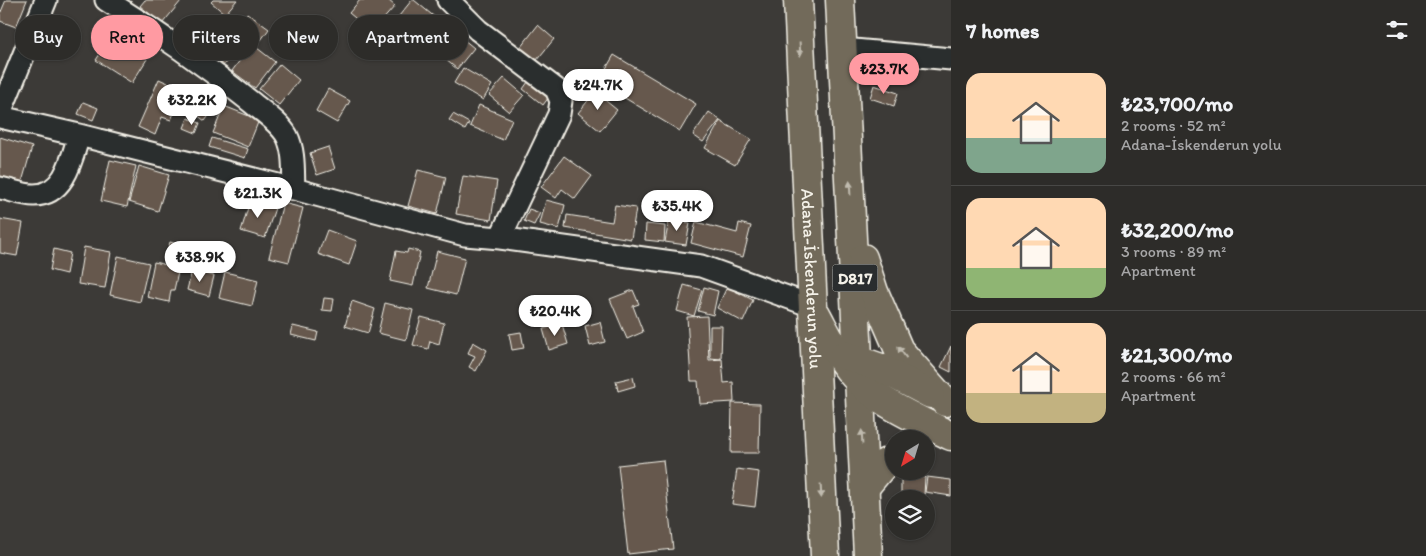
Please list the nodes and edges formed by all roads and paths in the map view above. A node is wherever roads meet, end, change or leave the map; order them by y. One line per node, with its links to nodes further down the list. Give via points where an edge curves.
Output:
1 (46, 0): 8 (street)
2 (106, 0): 11 (street, via 230,85 273,119 287,136 292,151)
3 (448, 0): 13 (street, via 478,30 556,89 561,100 559,114)
4 (798, 0): 14 (highway, Adana-İskenderun yolu / D817, one-way to 14)
5 (840, 0): 6 (highway, D817)
6 (843, 49): 7 (street); 12 (highway, D817, one-way to 6)
7 (951, 59)
8 (0, 115): 9 (street)
9 (79, 135): 10 (street, via 70,165 55,187 33,195); 11 (street)
10 (0, 188)
11 (294, 189): 13 (street, via 465,235)
12 (852, 224): 15 (highway, D817); 17 (highway, one-way to 12, via 899,350 874,292)
13 (500, 238): 14 (street, via 700,266)
14 (812, 306): 15 (highway); 16 (highway, Adana-İskenderun yolu / D817)
15 (851, 365): 16 (highway); 17 (highway, via 881,368); 18 (highway, via 885,401); 22 (highway, D817, one-way to 15)
16 (816, 369): 23 (highway, Adana-İskenderun yolu / D817, one-way to 23)
17 (948, 404)
18 (951, 436)
19 (935, 447): 20 (highway)
20 (951, 449)
21 (885, 463): 22 (highway)
22 (865, 487): 24 (highway, D817)
23 (825, 556)
24 (868, 556)

